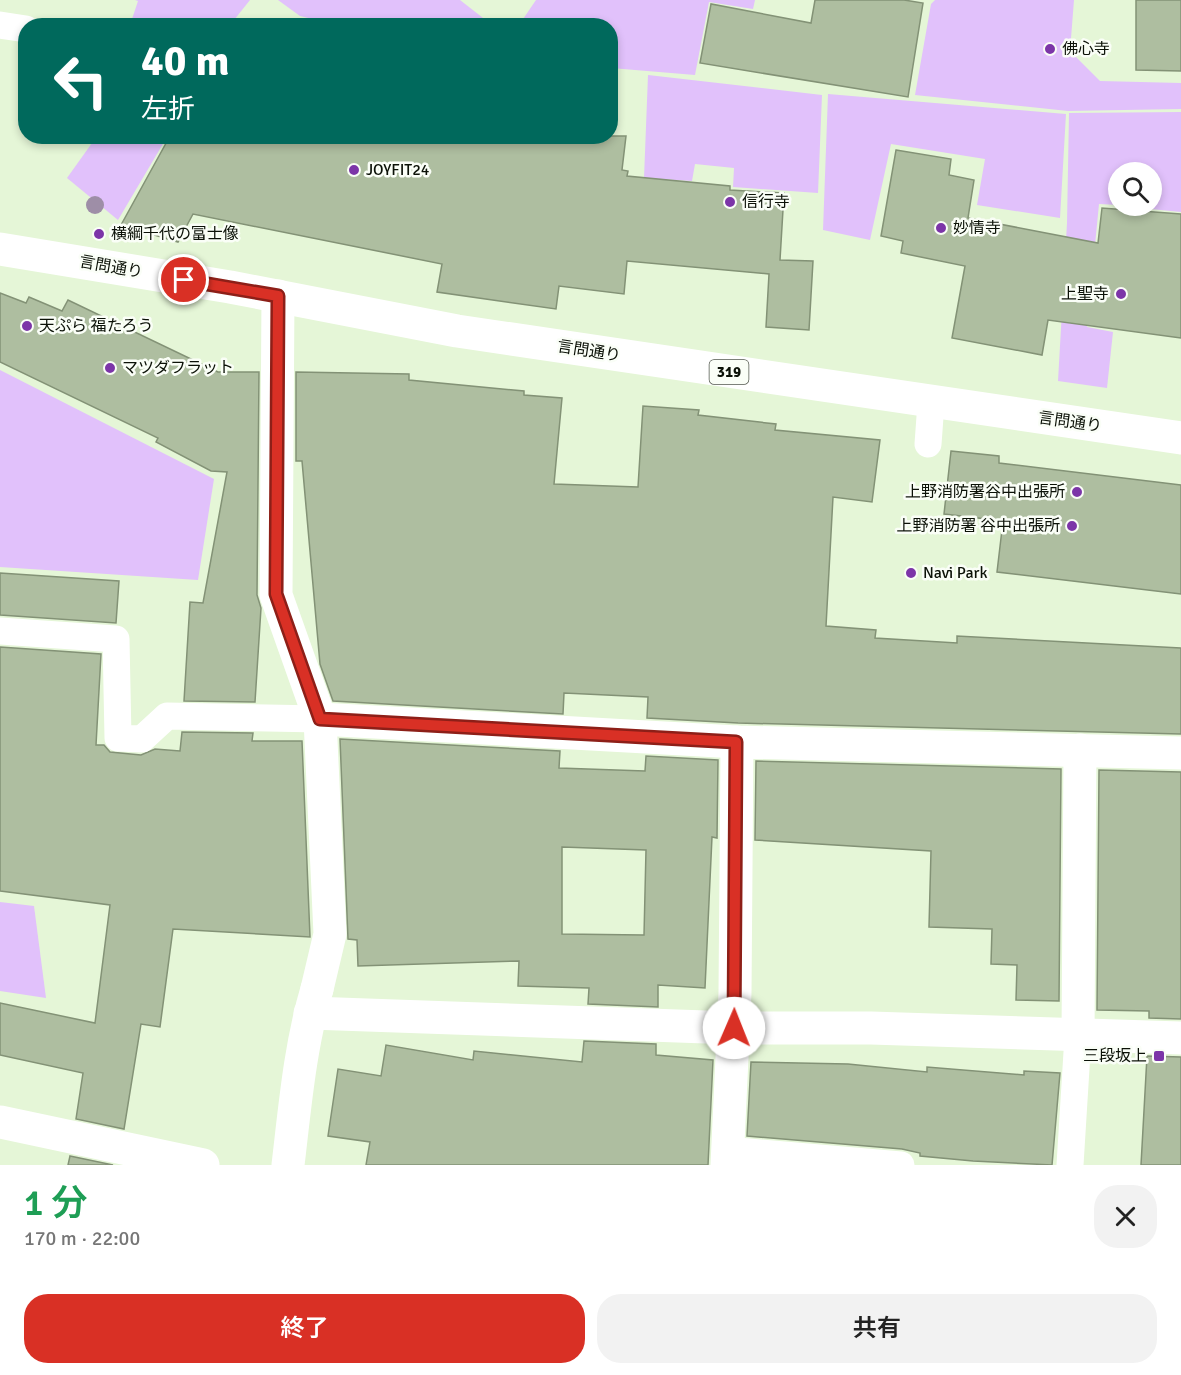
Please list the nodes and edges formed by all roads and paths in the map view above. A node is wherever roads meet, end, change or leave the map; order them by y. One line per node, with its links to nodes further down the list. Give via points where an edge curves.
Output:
1 (0, 25): 2 (lane)
2 (18, 28)
3 (0, 249): 4 (street, 言問通り / 319)
4 (278, 296): 5 (street, 言問通り / 319, via 457,331); 9 (street, via 276,594)
5 (931, 403): 6 (street, 言問通り / 319); 7 (lane)
6 (1181, 438)
7 (928, 444)
8 (0, 631): 9 (lane, via 116,639 118,738 142,739 167,716)
9 (320, 719): 10 (street); 13 (street, via 330,934)
10 (736, 742): 11 (street); 14 (street)
11 (1080, 750): 12 (street); 15 (street)
12 (1181, 753)
13 (314, 1001): 14 (street); 20 (street)
14 (734, 1028): 15 (street, via 871,1028); 18 (street)
15 (1078, 1036): 16 (street); 22 (lane)
16 (1181, 1038)
17 (0, 1122): 19 (street)
18 (727, 1157): 21 (lane)
19 (204, 1165)
20 (288, 1165)
21 (901, 1165)
22 (1070, 1165)

